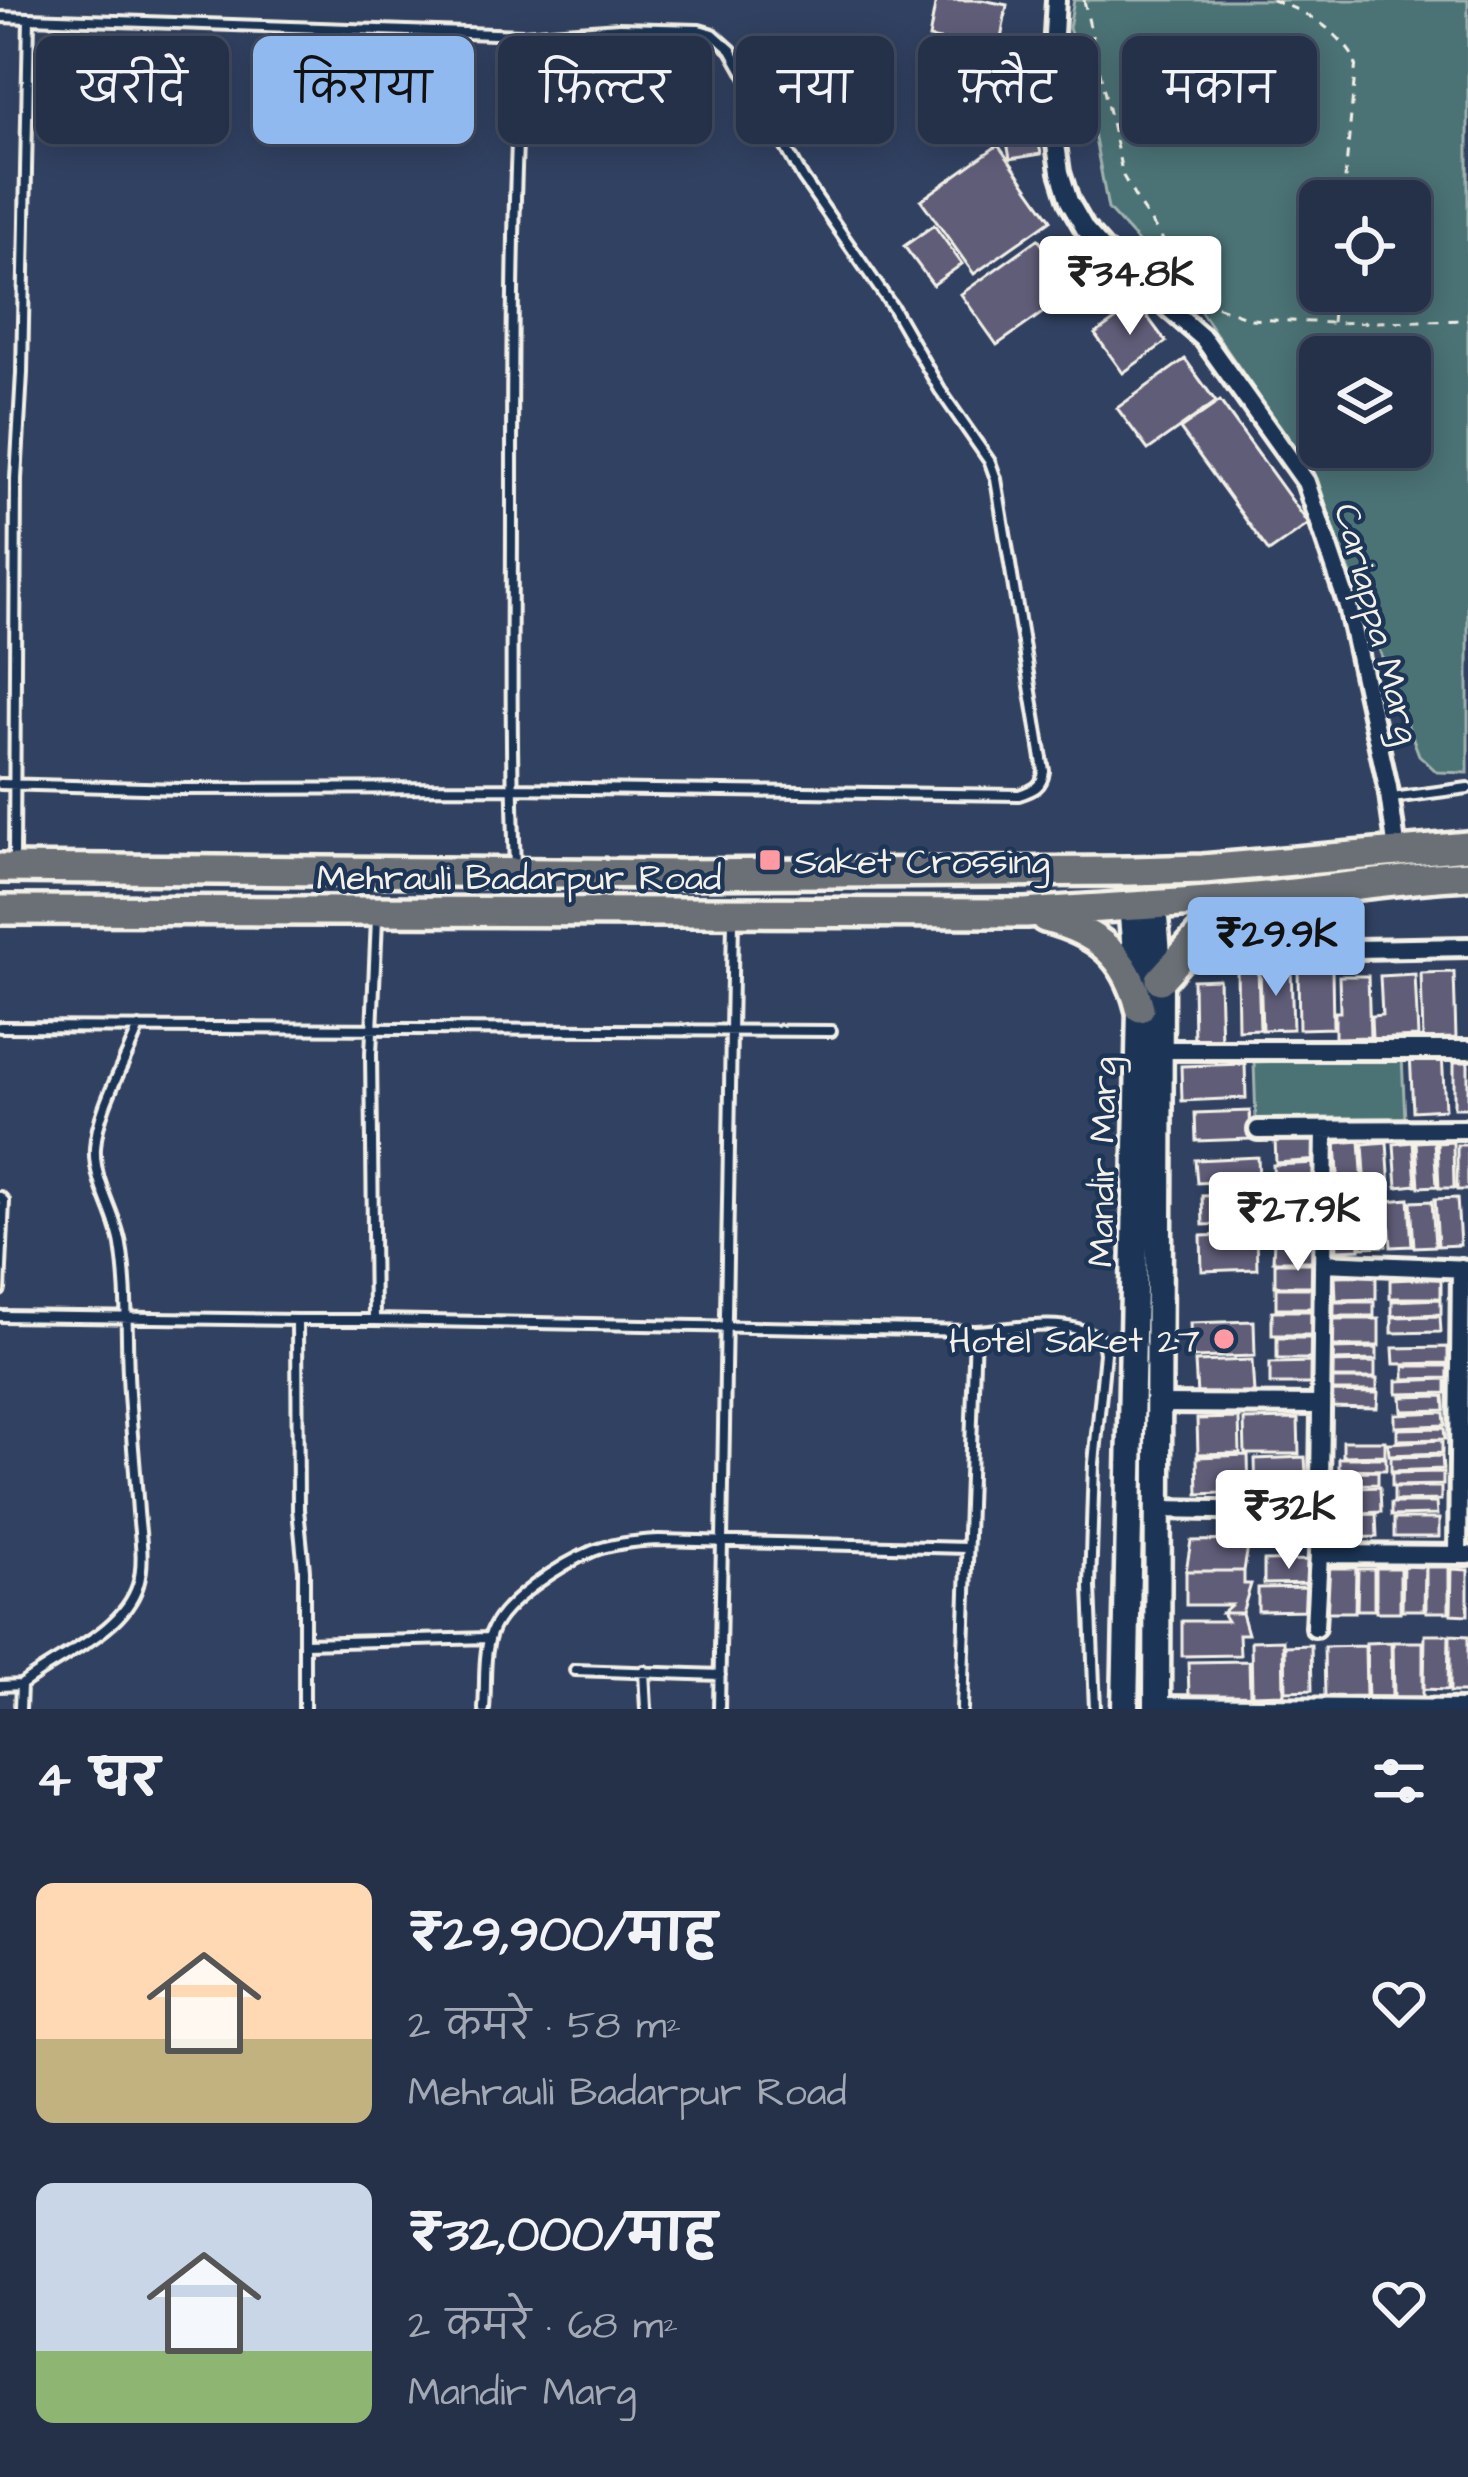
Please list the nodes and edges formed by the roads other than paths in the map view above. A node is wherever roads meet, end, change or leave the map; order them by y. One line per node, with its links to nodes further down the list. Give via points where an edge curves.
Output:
1 (1056, 0): 9 (street, Cariappa Marg, via 1050,103 1070,201 1110,257 1204,339 1306,482 1348,606)
2 (0, 17): 3 (lane)
3 (29, 17): 4 (lane); 6 (lane)
4 (523, 35): 7 (lane, via 512,340); 7 (lane, via 699,30 730,50 803,178 990,462 1044,771 1034,790 1018,795)
5 (0, 784): 6 (lane)
6 (16, 785): 7 (lane); 12 (lane)
7 (512, 788): 13 (lane)
8 (1468, 788): 9 (lane)
9 (1390, 798): 11 (street, Cariappa Marg)
10 (1468, 846): 11 (main road)
11 (1397, 850): 14 (main road, Mehrauli Badarpur Road, via 1131,871)
12 (7, 868): 13 (main road, Mehrauli Badarpur Road)
13 (516, 873): 14 (main road, Mehrauli Badarpur Road)
14 (677, 874): 20 (main road)
15 (1468, 875): 16 (main road, Mehrauli Badarpur Road)
16 (1264, 896): 17 (main road, Mehrauli Badarpur Road); 24 (main road, via 1209,926)
17 (1143, 905): 22 (main road, Mehrauli Badarpur Road); 25 (main road, Mandir Marg); 26 (main road, Mandir Marg)
18 (0, 910): 19 (main road, Mehrauli Badarpur Road)
19 (377, 911): 20 (main road, Mehrauli Badarpur Road); 29 (lane)
20 (678, 912): 21 (main road, Mehrauli Badarpur Road)
21 (734, 913): 22 (main road, Mehrauli Badarpur Road); 30 (lane)
22 (1026, 913): 26 (main road, via 1102,943 1130,976)
23 (1468, 947): 24 (street)
24 (1183, 952): 25 (main road)
25 (1160, 980): 32 (main road, Mandir Marg)
26 (1140, 1008): 75 (main road, Mandir Marg)
27 (0, 1027): 28 (lane)
28 (139, 1028): 29 (lane); 42 (lane, via 94,1153 121,1241)
29 (372, 1029): 30 (lane); 44 (lane)
30 (730, 1030): 31 (lane); 45 (lane)
31 (832, 1030)
32 (1160, 1050): 33 (street); 48 (main road, Mandir Marg)
33 (1468, 1050)
34 (1468, 1129): 36 (street)
35 (1258, 1130): 36 (street)
36 (1325, 1130): 38 (street)
37 (0, 1198): 40 (lane)
38 (1323, 1263): 39 (street); 49 (street)
39 (1464, 1268): 47 (street)
40 (0, 1290)
41 (0, 1316): 42 (lane)
42 (128, 1317): 43 (lane); 63 (lane, via 138,1586 90,1641)
43 (298, 1320): 44 (lane); 59 (lane)
44 (374, 1320): 45 (lane)
45 (726, 1327): 46 (lane); 53 (lane)
46 (975, 1331): 54 (lane); 74 (lane, via 1068,1326 1103,1341 1090,1587)
47 (1464, 1333): 50 (street)
48 (1158, 1405): 49 (street); 51 (main road, Mandir Marg)
49 (1321, 1405): 52 (street)
50 (1463, 1411): 56 (street)
51 (1158, 1509): 52 (street); 65 (main road, Mandir Marg)
52 (1319, 1512): 55 (street)
53 (723, 1541): 54 (lane); 58 (lane, via 628,1541 593,1551 512,1605); 62 (lane)
54 (967, 1547): 73 (lane)
55 (1318, 1554): 56 (street); 57 (street)
56 (1463, 1555)
57 (1315, 1628)
58 (489, 1638): 59 (lane); 70 (lane)
59 (305, 1643): 69 (lane)
60 (575, 1670): 61 (lane)
61 (644, 1671): 62 (lane); 71 (lane)
62 (719, 1676): 72 (lane)
63 (21, 1685): 64 (lane); 68 (lane)
64 (0, 1686)
65 (1156, 1707): 66 (street)
66 (1315, 1708): 76 (street)
67 (1468, 1708): 76 (street)
68 (20, 1709)
69 (304, 1709)
70 (484, 1709)
71 (646, 1709)
72 (719, 1709)
73 (962, 1709)
74 (1095, 1709)
75 (1125, 1709)
76 (1450, 1709)

